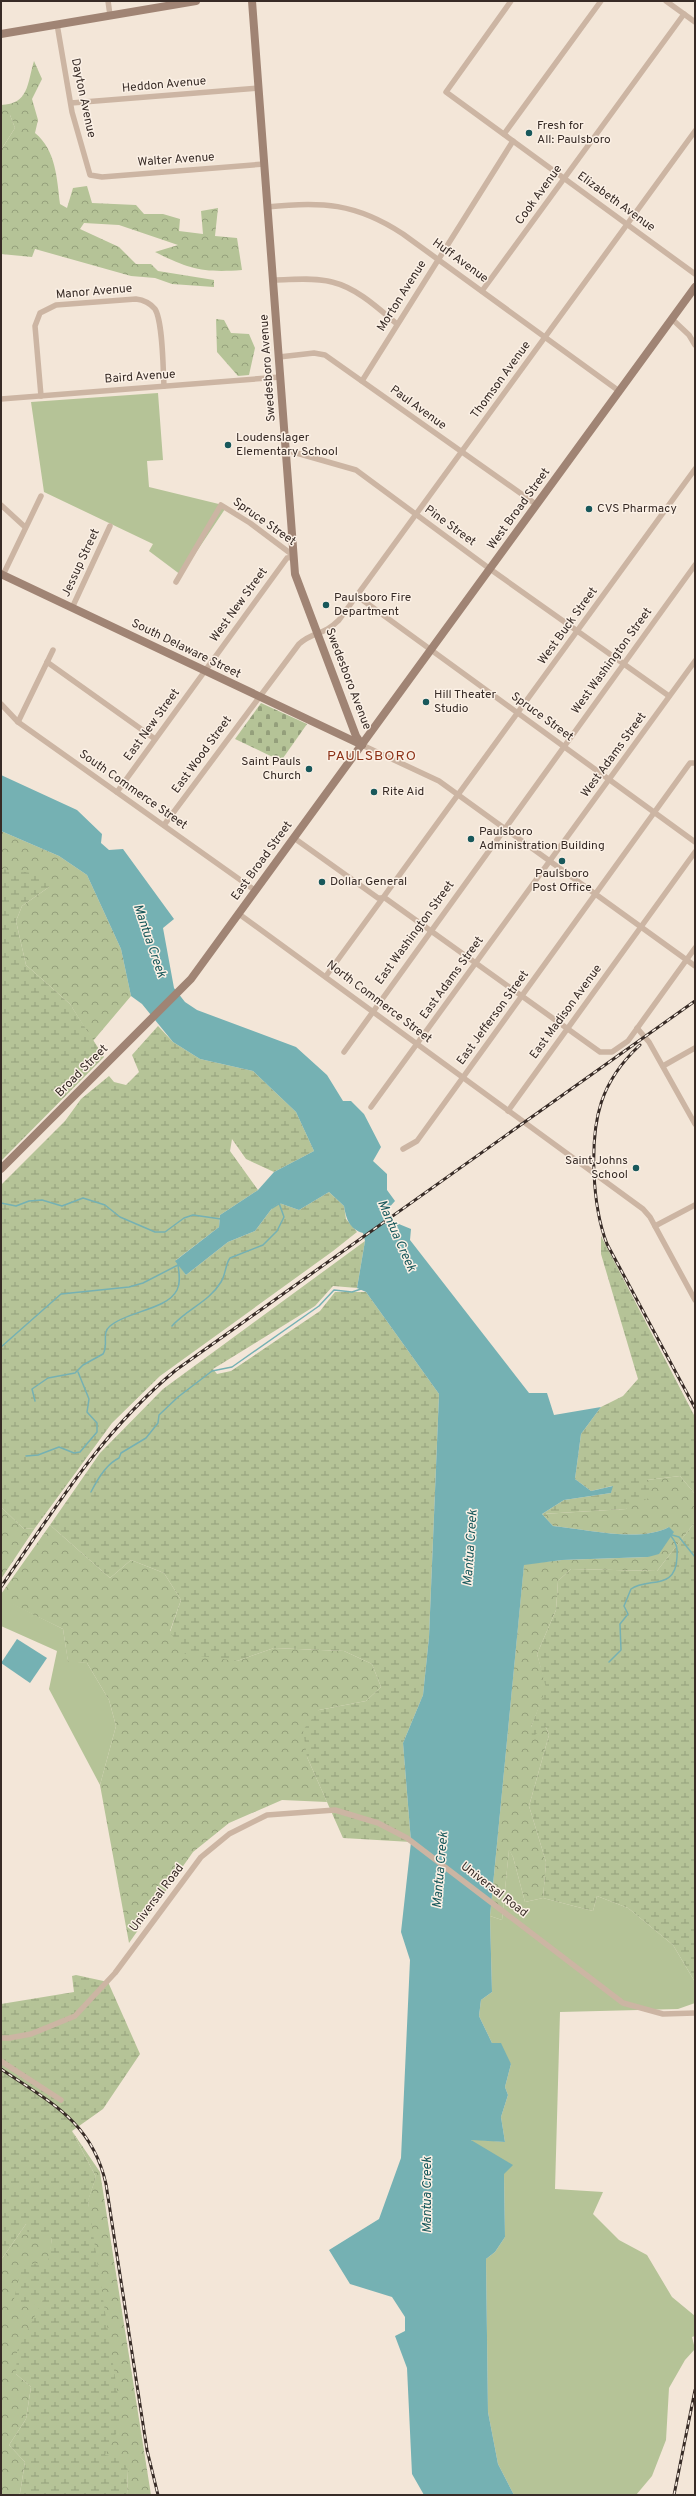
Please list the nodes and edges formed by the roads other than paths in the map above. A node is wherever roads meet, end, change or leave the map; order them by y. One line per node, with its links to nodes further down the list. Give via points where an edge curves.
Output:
1 (108, 1): 8 (street)
2 (196, 1): 8 (main road)
3 (252, 1): 12 (main road, Swedesboro Avenue)
4 (511, 1): 15 (street, Elizabeth Avenue, via 446,92)
5 (601, 1): 15 (street)
6 (666, 1): 7 (street)
7 (684, 14): 9 (street); 19 (street, Cook Avenue)
8 (110, 15): 10 (main road)
9 (695, 22)
10 (58, 24): 11 (main road); 13 (street, Dayton Avenue)
11 (1, 34)
12 (258, 88): 13 (street, Heddon Avenue); 17 (main road, Swedesboro Avenue)
13 (71, 103): 18 (street, Dayton Avenue)
14 (695, 131): 21 (street, Thomson Avenue)
15 (504, 134): 16 (street, Elizabeth Avenue)
16 (513, 141): 19 (street, Elizabeth Avenue); 22 (street, Morton Avenue)
17 (264, 164): 18 (street, Walter Avenue, via 102,177); 20 (main road, Swedesboro Avenue)
18 (90, 175)
19 (565, 179): 21 (street, Elizabeth Avenue); 26 (street, Cook Avenue)
20 (267, 206): 22 (street, Huff Avenue, via 323,204 358,210 388,224); 24 (main road, Swedesboro Avenue)
21 (627, 224): 23 (street, Elizabeth Avenue); 29 (street, Thomson Avenue)
22 (438, 260): 26 (street, Huff Avenue); 28 (street, Morton Avenue)
23 (695, 274)
24 (273, 280): 28 (street, via 333,282 366,300); 31 (main road, Swedesboro Avenue)
25 (695, 287): 27 (main road, West Broad Street)
26 (482, 291): 29 (street, Huff Avenue)
27 (672, 320): 30 (street, via 689,335); 35 (main road, West Broad Street)
28 (397, 324): 33 (street, Morton Avenue)
29 (545, 337): 35 (street, Huff Avenue); 39 (street, Thomson Avenue)
30 (695, 345)
31 (279, 357): 32 (main road, Swedesboro Avenue); 33 (street, Paul Avenue, via 314,353 325,355)
32 (280, 377): 34 (street, Baird Avenue); 38 (main road, Swedesboro Avenue)
33 (362, 381): 39 (street, Paul Avenue)
34 (164, 386): 36 (street, Baird Avenue); 36 (street, Manor Avenue, via 159,320 154,308 148,303 136,299 56,305 40,313 35,326)
35 (619, 391): 43 (main road, West Broad Street)
36 (41, 396): 37 (street, Baird Avenue)
37 (1, 399)
38 (286, 450): 44 (street, Pine Street, via 356,470); 47 (main road, Swedesboro Avenue)
39 (460, 453): 43 (street, Paul Avenue); 44 (street, Thomson Avenue)
40 (695, 469): 54 (street, West Buck Street)
41 (41, 496): 46 (street)
42 (1, 505): 46 (street)
43 (537, 505): 49 (main road, West Broad Street)
44 (415, 515): 49 (street, Pine Street); 52 (street, Thomson Avenue)
45 (110, 526): 53 (street, Jessup Street)
46 (25, 527): 50 (street)
47 (294, 556): 51 (street, Spruce Street, via 221,505); 55 (main road, Swedesboro Avenue, via 295,574); 61 (street, West New Street, via 287,558)
48 (695, 565): 60 (street, West Washington Street)
49 (490, 569): 54 (street, Pine Street); 57 (main road, West Broad Street)
50 (2, 575): 53 (main road, South Delaware Street)
51 (176, 582)
52 (357, 596): 55 (street, Thomson Avenue, via 330,629); 57 (street, Spruce Street)
53 (72, 608): 61 (main road, South Delaware Street)
54 (578, 632): 60 (street, Pine Street); 65 (street, West Buck Street)
55 (318, 634): 63 (street, East Wood Street, via 311,635 299,644); 68 (main road, Swedesboro Avenue, via 356,736)
56 (53, 650): 59 (street)
57 (431, 650): 65 (street, Spruce Street); 68 (main road, West Broad Street)
58 (695, 661): 62 (street, West Adams Street)
59 (47, 662): 66 (street); 67 (street)
60 (623, 664): 62 (street, Pine Street); 69 (street, West Washington Street)
61 (204, 672): 63 (main road, South Delaware Street); 67 (street, East New Street)
62 (669, 696): 71 (street, West Adams Street)
63 (258, 697): 68 (main road, South Delaware Street); 75 (street, East Wood Street)
64 (1, 704): 66 (street, South Commerce Street)
65 (518, 713): 69 (street, Spruce Street); 73 (street, West Buck Street)
66 (18, 722): 72 (street, South Commerce Street)
67 (155, 739): 72 (street, East New Street)
68 (362, 745): 73 (street, via 429,776); 77 (main road, East Broad Street)
69 (564, 746): 71 (street, Spruce Street); 76 (street, West Washington Street)
70 (695, 763): 74 (street, East Jefferson Street, via 690,763)
71 (609, 779): 74 (street, Spruce Street); 80 (street, West Adams Street)
72 (117, 792): 75 (street, South Commerce Street)
73 (459, 796): 76 (street); 83 (street, West Buck Street)
74 (654, 812): 78 (street, Spruce Street); 82 (street, East Jefferson Street)
75 (164, 826): 81 (street, South Commerce Street)
76 (505, 828): 80 (street); 86 (street, East Washington Street)
77 (294, 838): 81 (main road, East Broad Street); 83 (street, via 378,898)
78 (695, 842)
79 (695, 852): 85 (street, East Madison Avenue)
80 (550, 861): 82 (street); 89 (street, East Adams Street)
81 (256, 891): 84 (main road, East Broad Street)
82 (596, 894): 85 (street); 93 (street, East Jefferson Street)
83 (385, 898): 86 (street); 91 (street, West Buck Street)
84 (239, 914): 91 (street, North Commerce Street); 92 (main road, East Broad Street)
85 (641, 927): 88 (street); 96 (street, East Madison Avenue)
86 (431, 931): 89 (street); 94 (street, East Washington Street)
87 (695, 948): 88 (street)
88 (686, 960): 90 (street); 95 (street)
89 (476, 963): 93 (street); 97 (street, East Adams Street)
90 (695, 966)
91 (326, 976): 94 (street, North Commerce Street, via 328,981)
92 (180, 991): 106 (main road, Broad Street)
93 (522, 996): 96 (street); 101 (street, East Jefferson Street)
94 (372, 1013): 97 (street, North Commerce Street); 99 (street, East Washington Street)
95 (638, 1028): 96 (street, via 628,1041 612,1052 596,1050); 100 (street)
96 (567, 1029): 103 (street, East Madison Avenue)
97 (417, 1045): 101 (street, North Commerce Street); 102 (street, East Adams Street)
98 (695, 1048): 100 (street)
99 (344, 1052)
100 (663, 1066): 104 (street)
101 (463, 1078): 103 (street, North Commerce Street); 105 (street, East Jefferson Street, via 417,1141)
102 (371, 1107)
103 (508, 1111): 108 (street, North Commerce Street, via 636,1204 647,1213)
104 (695, 1124)
105 (404, 1149)
106 (1, 1169)
107 (695, 1205): 108 (street)
108 (655, 1226): 109 (street, North Commerce Street)
109 (695, 1300)
110 (695, 2014): 111 (street, Universal Road, via 664,2014 623,2004 407,1838 378,1823 335,1810 267,1815 229,1834 201,1857 115,1973 75,2016 31,2034)
111 (1, 2038)
112 (1, 2061): 113 (street)
113 (61, 2100)

